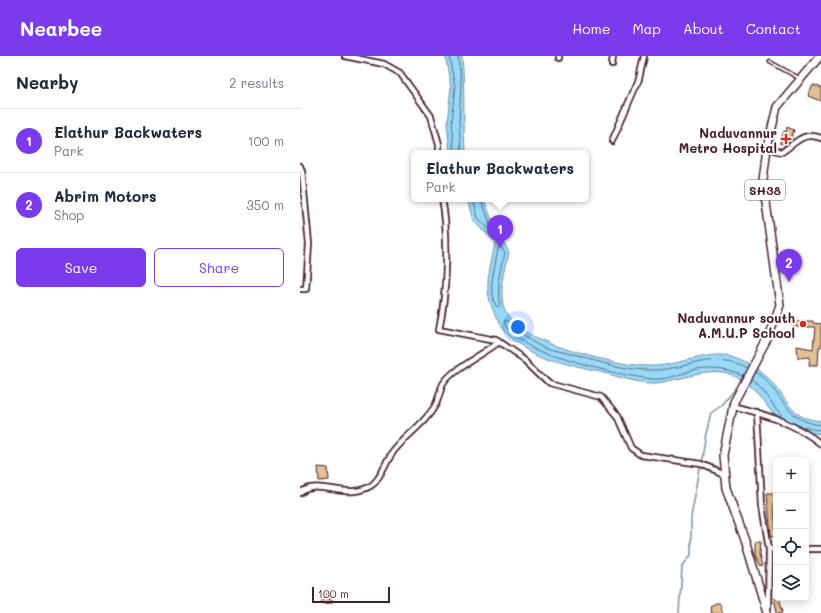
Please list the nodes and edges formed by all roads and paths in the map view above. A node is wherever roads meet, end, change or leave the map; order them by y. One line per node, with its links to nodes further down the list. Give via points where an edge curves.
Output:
1 (345, 56): 11 (street, via 384,64 400,73 431,116)
2 (613, 56): 6 (street)
3 (644, 56): 9 (street, via 639,79)
4 (820, 56): 7 (main road, SH38)
5 (770, 62): 7 (lane)
6 (612, 64)
7 (801, 79): 10 (main road, SH38, via 777,107)
8 (821, 138): 10 (street, via 805,135 782,152)
9 (612, 141)
10 (767, 148): 16 (main road, SH38, via 763,180 780,305 768,338)
11 (439, 150)
12 (300, 166): 14 (street, via 309,244 306,289)
13 (443, 202): 15 (street, via 445,216 444,303 439,329)
14 (300, 289)
15 (498, 342): 19 (street, via 524,359 549,384 601,397 617,416 631,448 641,455 700,464); 20 (street, via 448,378 428,416 393,452 374,484 361,491 344,492 309,487)
16 (733, 404): 17 (street); 19 (main road, SH38, via 725,436)
17 (757, 412): 18 (street, via 770,415 811,436); 21 (street, via 762,505)
18 (821, 444)
19 (724, 474): 25 (main road, SH38, via 726,488)
20 (300, 493)
21 (769, 549): 22 (street); 25 (street)
22 (773, 549)
23 (809, 549): 24 (street)
24 (821, 549)
25 (767, 613)

